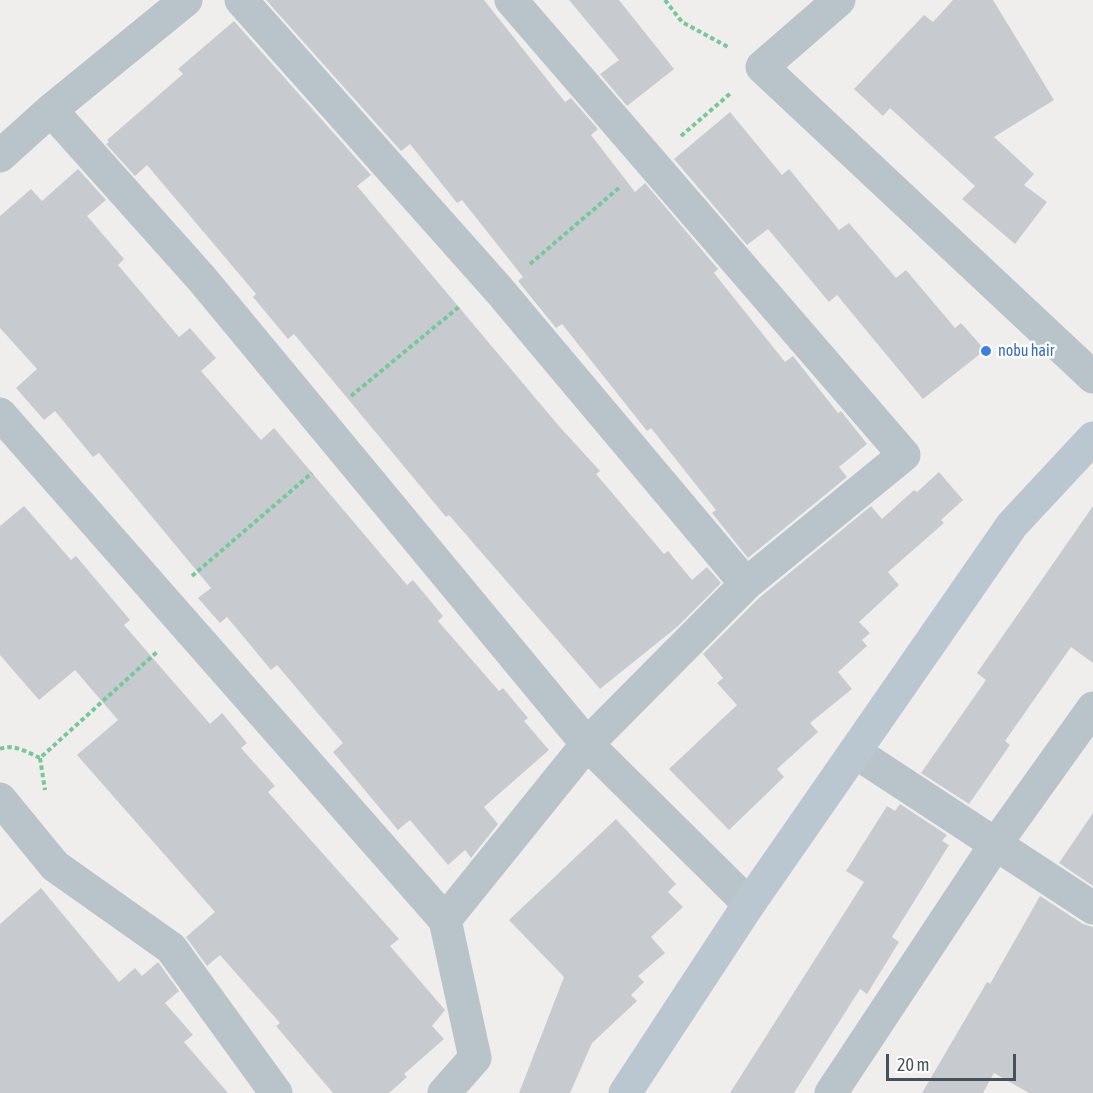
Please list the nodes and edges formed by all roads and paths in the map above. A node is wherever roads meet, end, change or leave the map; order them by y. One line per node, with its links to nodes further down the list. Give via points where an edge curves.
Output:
1 (186, 0): 7 (street)
2 (241, 0): 10 (street)
3 (511, 0): 9 (street)
4 (665, 0): 6 (path, via 682,22)
5 (839, 0): 6 (street)
6 (762, 67): 9 (path); 11 (street)
7 (51, 110): 8 (street); 13 (street, via 202,279)
8 (0, 156)
9 (650, 162): 10 (path); 16 (street, via 904,455)
10 (495, 285): 13 (path); 16 (street)
11 (1093, 377)
12 (0, 414): 17 (street)
13 (320, 422): 15 (street)
14 (1093, 438): 22 (street, via 1012,525)
15 (342, 447): 17 (path); 20 (street)
16 (746, 584): 20 (street)
17 (164, 600): 18 (street)
18 (187, 626): 21 (path, via 40,758 5,746); 27 (street)
19 (1093, 708): 24 (street)
20 (587, 744): 25 (street); 27 (street)
21 (0, 749)
22 (855, 752): 24 (street); 25 (street)
23 (0, 799): 28 (street, via 55,866 171,948)
24 (995, 845): 26 (street); 31 (street)
25 (749, 904): 30 (street)
26 (1093, 908)
27 (446, 920): 29 (street, via 475,1058)
28 (276, 1093)
29 (444, 1093)
30 (625, 1093)
31 (831, 1093)

